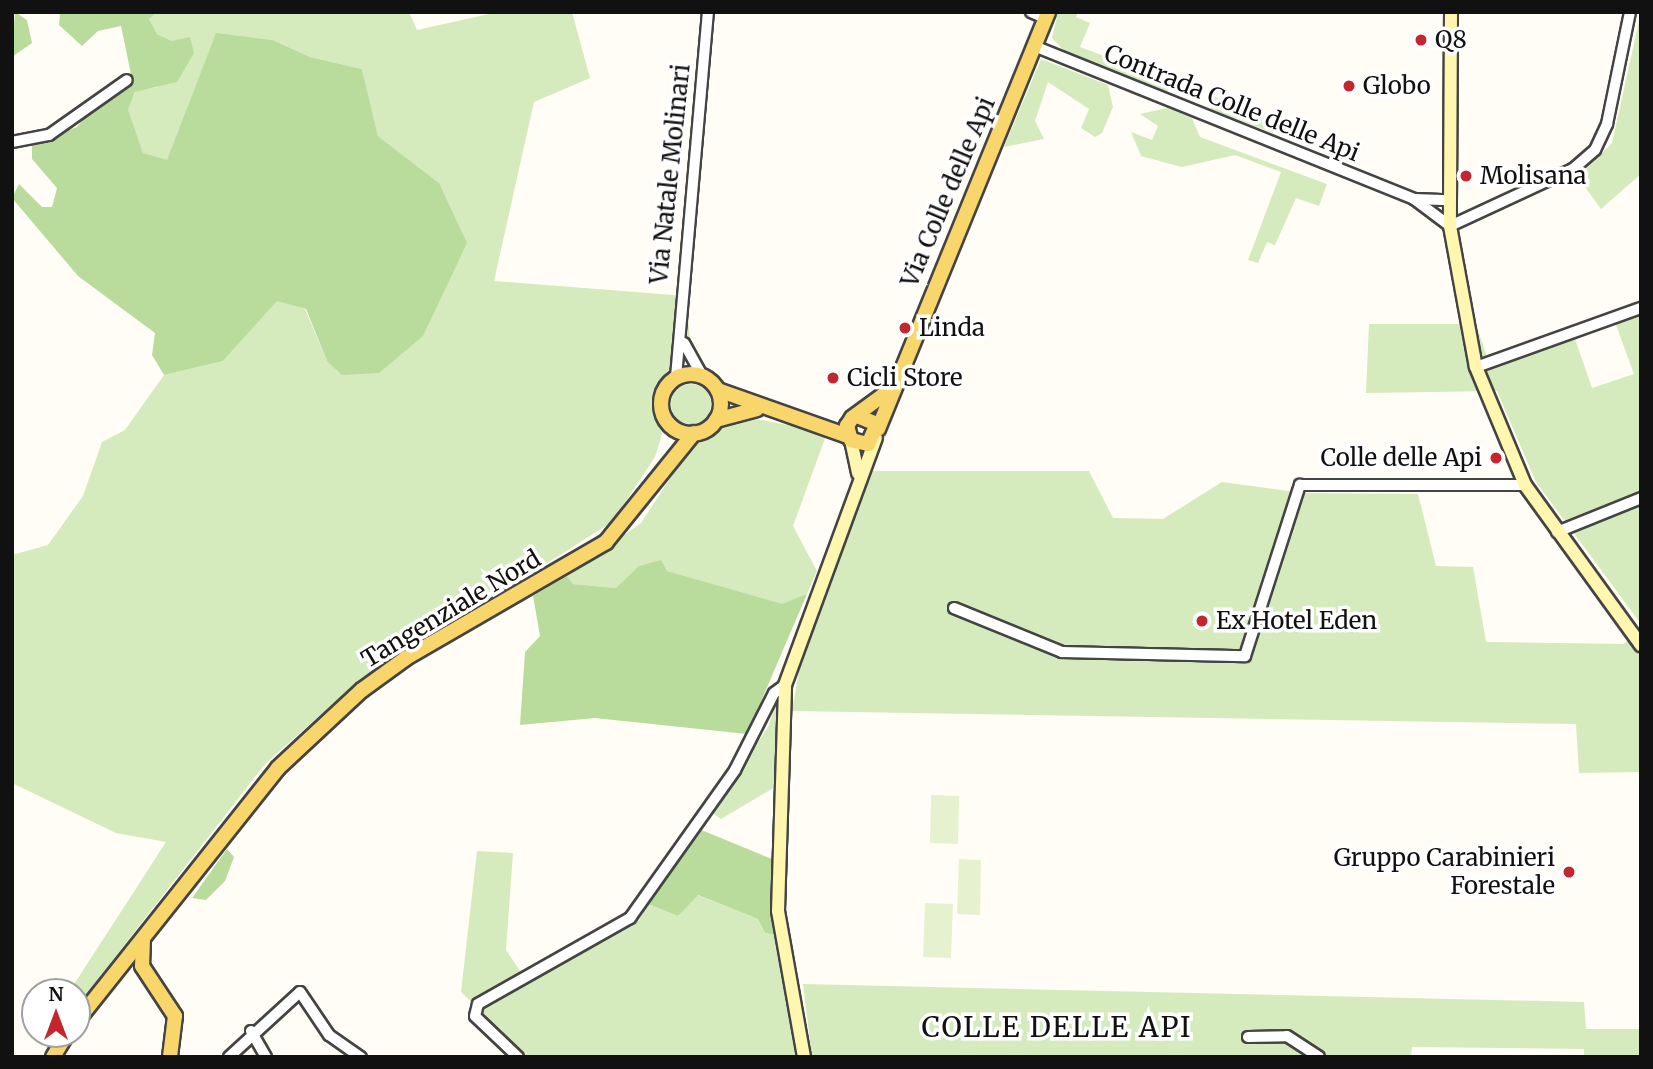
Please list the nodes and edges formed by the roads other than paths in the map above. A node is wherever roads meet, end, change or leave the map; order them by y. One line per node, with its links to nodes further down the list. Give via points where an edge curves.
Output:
1 (708, 12): 13 (street, Via Natale Molinari)
2 (1031, 12): 5 (street)
3 (1451, 12): 10 (main road)
4 (1630, 12): 11 (street, via 1607,124 1595,150 1573,169)
5 (1046, 15): 6 (main road, Via Colle delle Api)
6 (1034, 46): 9 (street, Contrada Colle delle Api); 18 (main road, Via Colle delle Api)
7 (127, 80): 8 (street, via 49,135)
8 (12, 142)
9 (1414, 199): 10 (street, Contrada Colle delle Api); 11 (street, Contrada Colle delle Api)
10 (1449, 200): 11 (main road)
11 (1450, 226): 14 (main road)
12 (1641, 308): 14 (street)
13 (682, 339): 15 (street); 16 (street, Via Natale Molinari)
14 (1476, 367): 29 (main road)
15 (702, 376): 16 (main road); 17 (main road)
16 (676, 377): 23 (main road, via 661,398)
17 (718, 390): 19 (main road); 21 (main road)
18 (889, 390): 20 (main road, Via Colle delle Api); 25 (main road, Via Colle delle Api)
19 (762, 408): 21 (main road); 22 (main road)
20 (855, 417): 22 (main road); 25 (main road, via 871,417); 26 (main road)
21 (716, 420): 24 (main road)
22 (816, 421): 26 (main road)
23 (668, 424): 24 (main road); 27 (main road, Tangenziale Nord)
24 (694, 433): 27 (main road, Tangenziale Nord)
25 (877, 434): 26 (main road, via 863,445); 28 (main road, Via Colle delle Api)
26 (849, 438): 28 (main road, Via Colle delle Api)
27 (662, 466): 35 (main road, Tangenziale Nord, via 634,515 606,542 362,690 278,768)
28 (857, 484): 34 (main road, Via Colle delle Api)
29 (1525, 485): 31 (main road); 32 (street, via 1300,485 1245,656 1062,652)
30 (1641, 498): 31 (street)
31 (1557, 532): 33 (main road)
32 (954, 608)
33 (1641, 645)
34 (785, 685): 45 (street, via 774,693 735,769 630,918 478,1004 475,1016); 46 (main road, Via Colle delle Api, via 778,911)
35 (143, 938): 36 (main road, via 140,957); 37 (main road, Tangenziale Nord)
36 (147, 974): 37 (main road, via 123,970); 41 (main road, via 175,1016)
37 (110, 978): 38 (main road, Tangenziale Nord)
38 (91, 1003)
39 (251, 1031): 42 (street); 43 (street); 44 (street, via 300,992 329,1035)
40 (1248, 1037): 47 (street, via 1287,1036)
41 (170, 1057)
42 (229, 1057)
43 (266, 1057)
44 (361, 1057)
45 (518, 1057)
46 (804, 1057)
47 (1318, 1057)

